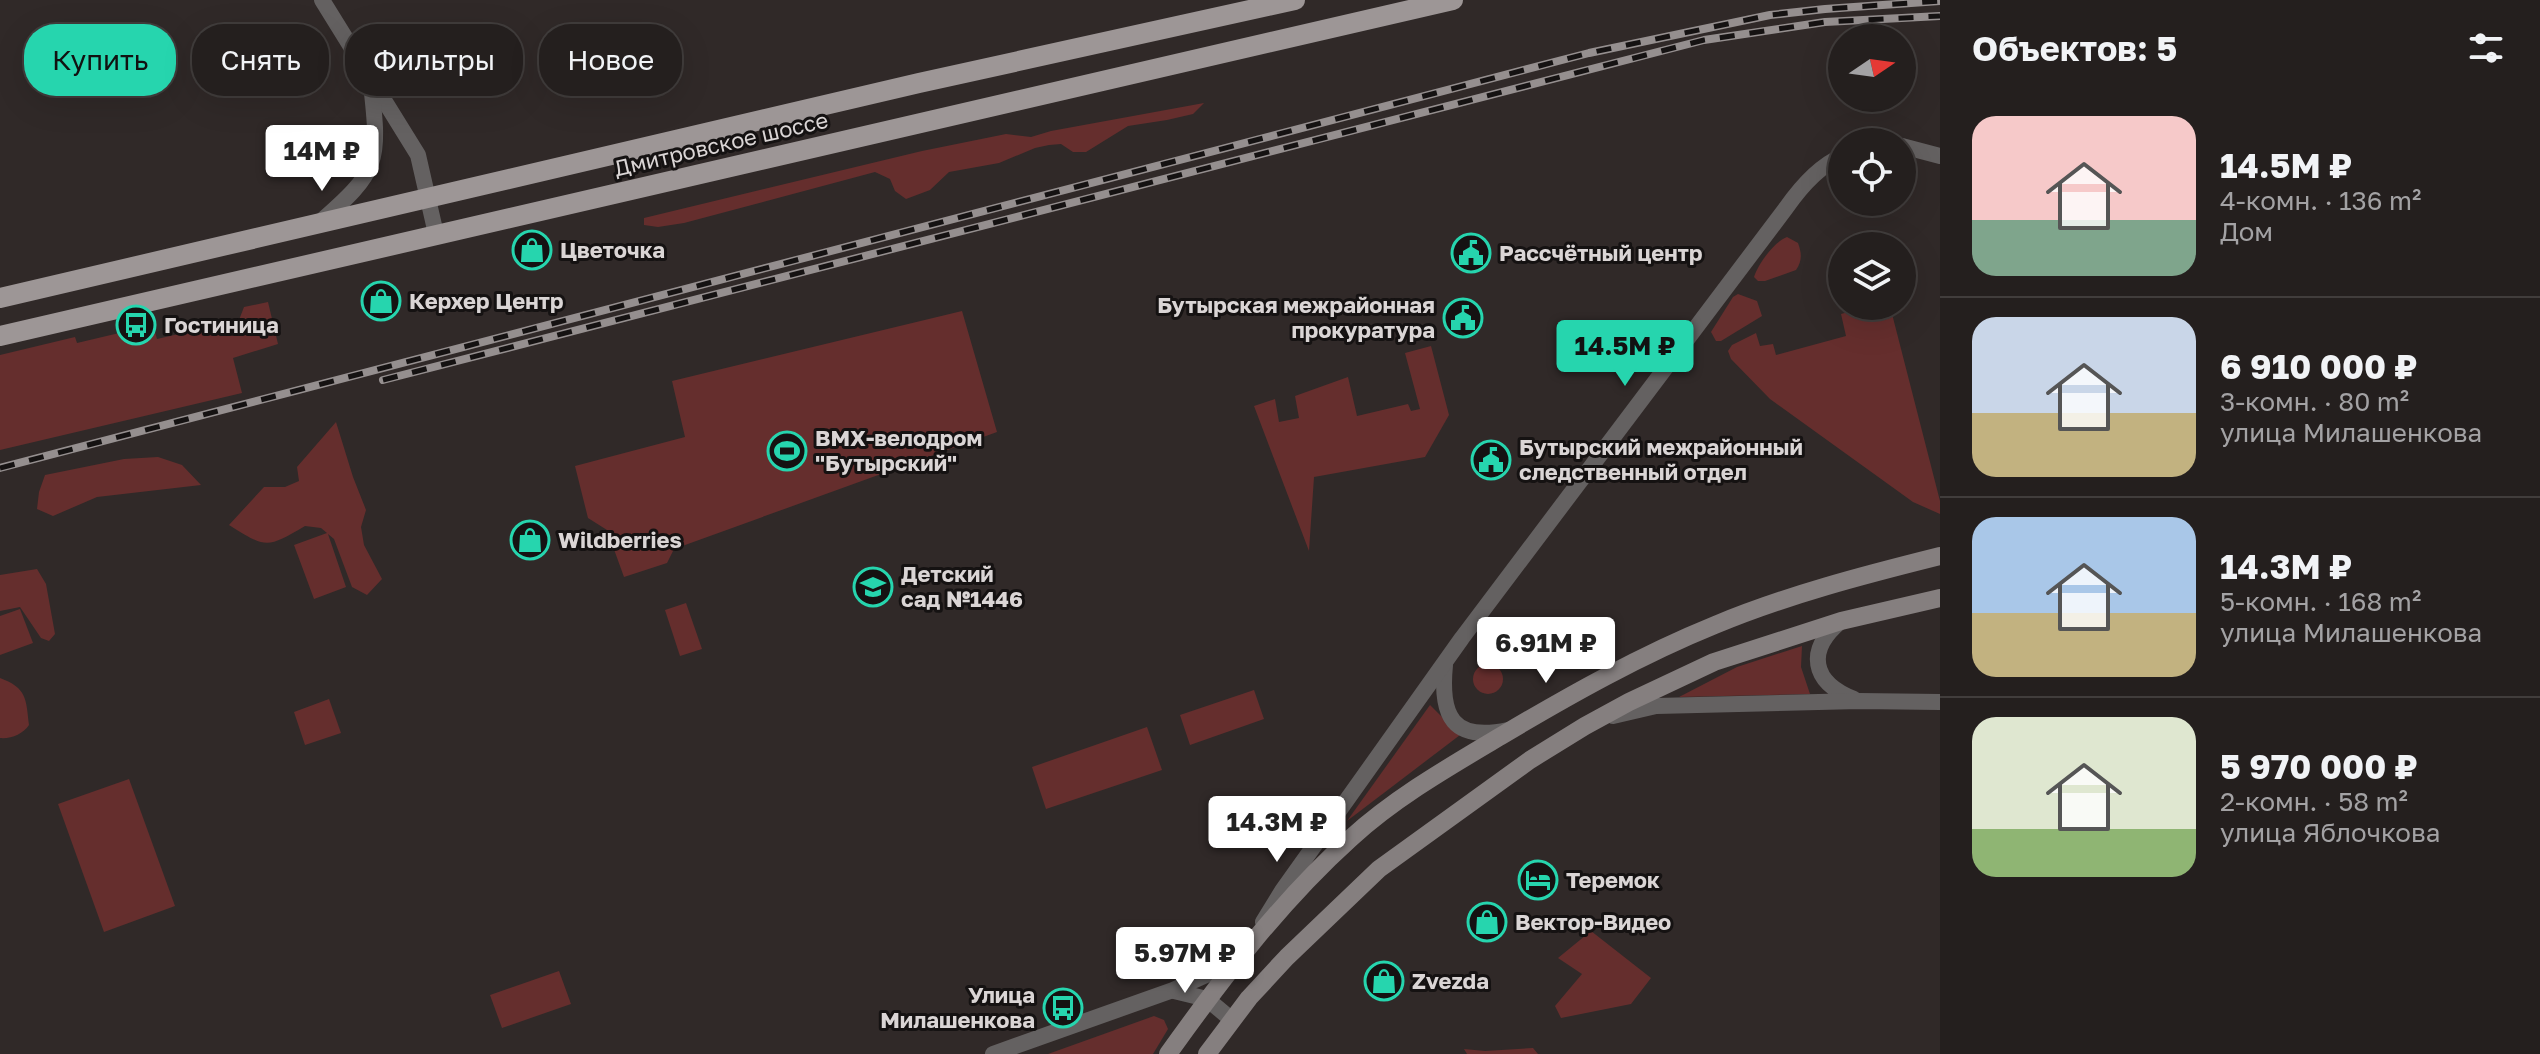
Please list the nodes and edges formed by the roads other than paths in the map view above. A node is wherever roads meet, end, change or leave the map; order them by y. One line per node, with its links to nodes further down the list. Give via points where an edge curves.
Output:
1 (322, 0): 4 (street)
2 (1295, 0): 10 (main road, Дмитровское шоссе)
3 (1453, 0): 12 (main road, Дмитровское шоссе)
4 (345, 38)
5 (371, 96): 11 (street, via 376,148 372,166 355,192)
6 (381, 96): 10 (street, via 418,155)
7 (1916, 150): 8 (street)
8 (1940, 156)
9 (1828, 165): 18 (street, via 1800,189)
10 (427, 197): 11 (main road, Дмитровское шоссе); 12 (street)
11 (317, 225): 13 (main road, Дмитровское шоссе)
12 (436, 234): 14 (main road, Дмитровское шоссе)
13 (0, 298)
14 (0, 336)
15 (1940, 556): 22 (main road, via 1797,595 1715,625 1601,679)
16 (1940, 598): 17 (main road)
17 (1841, 621): 19 (street, via 1818,649 1818,664 1825,680); 21 (main road, via 1714,662)
18 (1445, 662): 22 (street, via 1444,695 1453,721 1477,735); 23 (street, via 1282,891)
19 (1859, 701): 20 (street); 21 (street, via 1656,706)
20 (1940, 702)
21 (1585, 726): 27 (main road, via 1379,869 1287,957)
22 (1513, 729): 23 (main road, via 1426,780 1352,837)
23 (1253, 941): 24 (main road)
24 (1236, 962): 25 (street); 26 (main road)
25 (1173, 990): 26 (street); 28 (street)
26 (1207, 999): 27 (street); 31 (main road)
27 (1232, 1020): 32 (main road)
28 (1038, 1039): 29 (street); 30 (street)
29 (993, 1054)
30 (1023, 1054)
31 (1168, 1054)
32 (1207, 1054)

